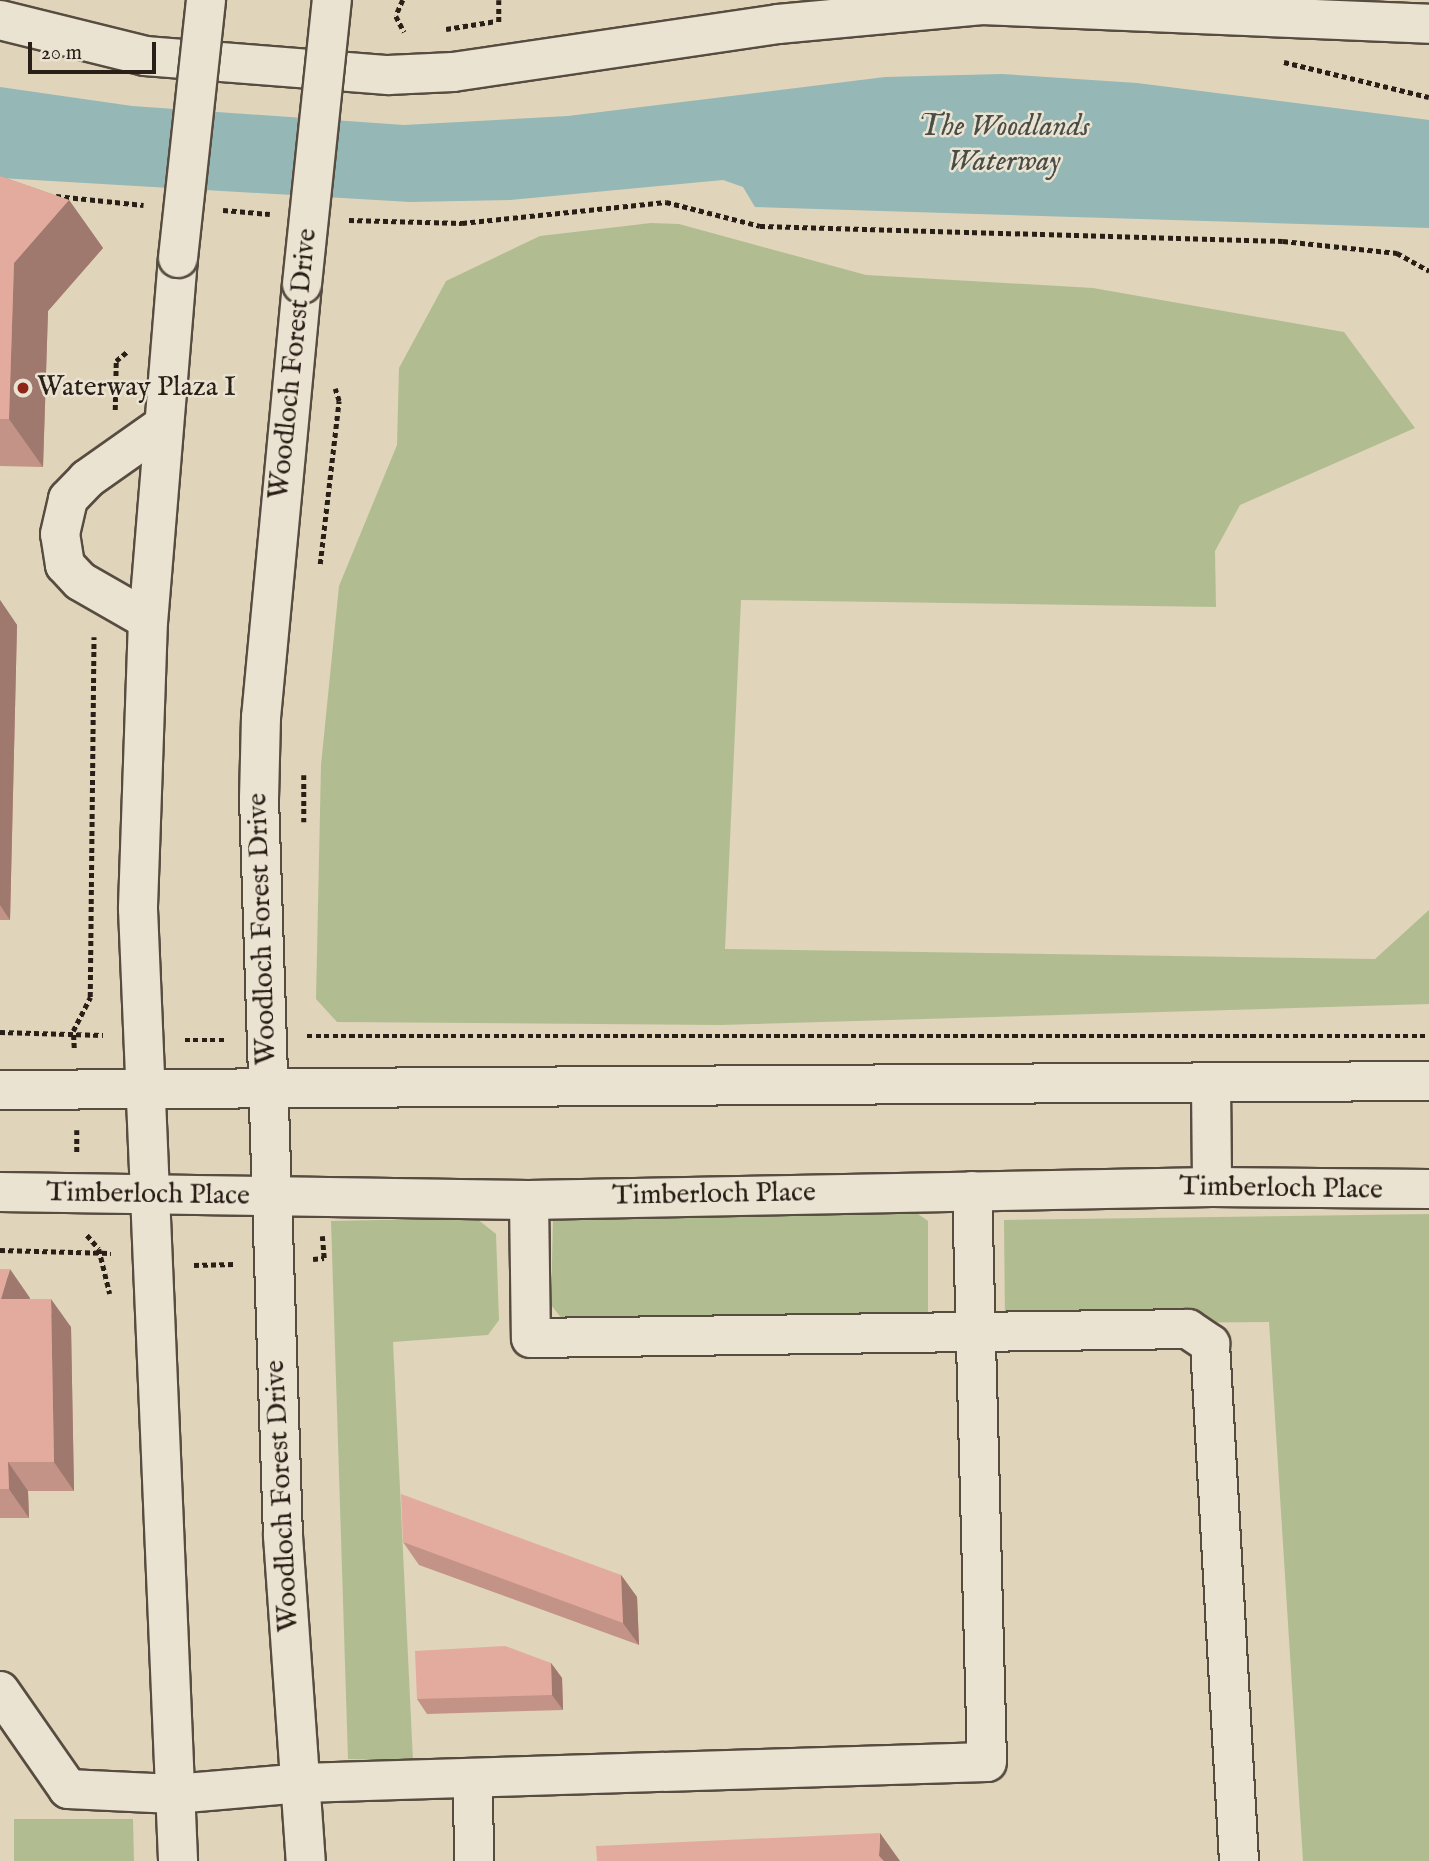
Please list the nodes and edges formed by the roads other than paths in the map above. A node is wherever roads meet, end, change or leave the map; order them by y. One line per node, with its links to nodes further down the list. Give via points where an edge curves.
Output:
1 (206, 0): 5 (street, bridge)
2 (332, 0): 11 (street, Woodloch Forest Drive, bridge, via 261,717)
3 (0, 20): 4 (street, via 145,56 388,75 453,72 778,24 982,5)
4 (1429, 24)
5 (162, 426): 6 (street); 6 (street, via 87,479 68,499 61,534 65,565 80,581)
6 (148, 620): 10 (street, via 138,909)
7 (1429, 1081): 8 (street)
8 (1211, 1084): 11 (street); 12 (street)
9 (0, 1090): 10 (street)
10 (146, 1090): 11 (street); 16 (street)
11 (268, 1090): 17 (street, Woodloch Forest Drive)
12 (1212, 1187): 13 (street, Timberloch Place); 14 (street, Timberloch Place)
13 (1429, 1189)
14 (972, 1191): 18 (street, Timberloch Place); 19 (street)
15 (0, 1192): 16 (street, Timberloch Place)
16 (149, 1195): 17 (street, Timberloch Place); 23 (street)
17 (271, 1197): 18 (street, Timberloch Place); 21 (street, Woodloch Forest Drive, via 283,1536)
18 (529, 1200): 19 (street, via 531,1338)
19 (975, 1328): 22 (street, via 987,1762); 27 (street, via 1188,1329 1210,1344)
20 (0, 1691): 23 (street, via 68,1789)
21 (302, 1783): 22 (street); 23 (street); 25 (street, Woodloch Forest Drive)
22 (474, 1783): 26 (street)
23 (174, 1794): 24 (street)
24 (178, 1861)
25 (306, 1861)
26 (474, 1861)
27 (1239, 1861)

